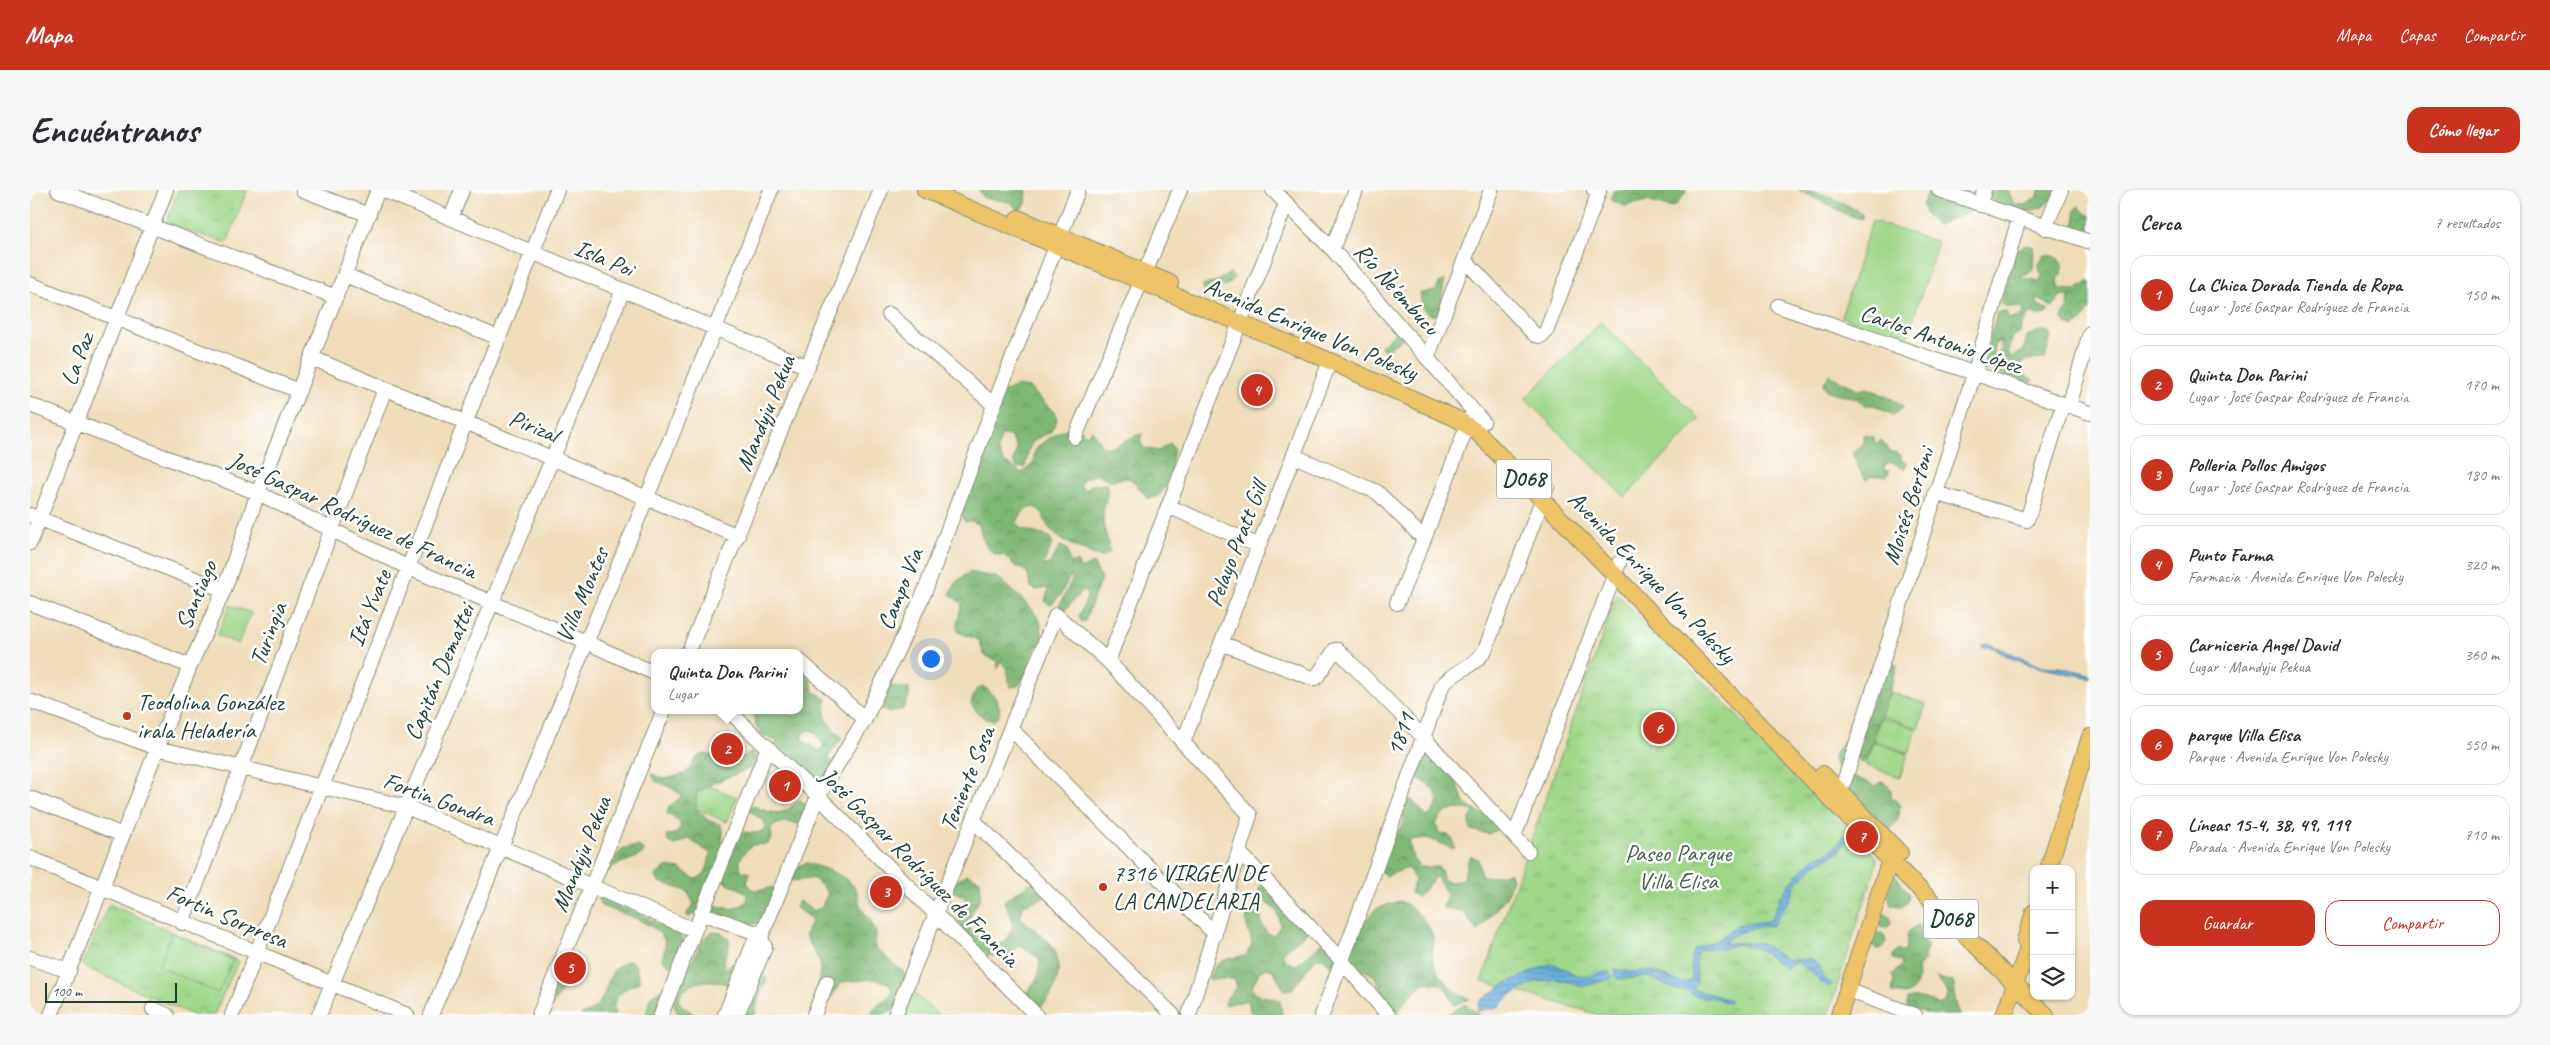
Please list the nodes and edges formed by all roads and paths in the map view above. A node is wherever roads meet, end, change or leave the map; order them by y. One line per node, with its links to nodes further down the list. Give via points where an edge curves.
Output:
1 (58, 190): 26 (street)
2 (166, 190): 26 (street, La Paz)
3 (303, 190): 23 (street)
4 (378, 190): 23 (street, Santiago)
5 (383, 190): 24 (street, Isla Poi)
6 (462, 190): 24 (street)
7 (557, 190): 31 (street, Itá Yvate)
8 (771, 190): 42 (street, Villa Montes)
9 (881, 190): 48 (street, Mandyju Pekua)
10 (925, 190): 28 (main road, Avenida Enrique Von Polesky / D068)
11 (952, 190): 28 (main road, Avenida Enrique Von Polesky / D068)
12 (1078, 190): 28 (street, Campo Via)
13 (1180, 190): 34 (street)
14 (1273, 190): 21 (street, Río Ñe'embucu)
15 (1356, 190): 30 (street)
16 (1491, 190): 32 (street)
17 (1594, 190): 32 (street, via 1599,192 1546,332 1541,336 1535,334)
18 (1939, 190): 22 (street)
19 (1984, 190): 22 (street)
20 (2061, 190): 27 (street)
21 (1286, 204): 30 (street, Río Ñe'embucu); 41 (street)
22 (1980, 205): 25 (street)
23 (369, 215): 33 (street, Santiago)
24 (451, 218): 31 (street, Isla Poi)
25 (2019, 219): 27 (street); 49 (street, Moisés Bertoni)
26 (152, 226): 37 (street); 40 (street, La Paz)
27 (2045, 228): 29 (street)
28 (1057, 241): 34 (main road, Avenida Enrique Von Polesky / D068); 53 (street, Campo Via)
29 (2090, 242)
30 (1332, 249): 45 (street, Río Ñe'embucu)
31 (533, 253): 36 (street, Isla Poi); 44 (street, Itá Yvate)
32 (1465, 260): 45 (street)
33 (345, 275): 37 (street, Santiago); 44 (street)
34 (1144, 277): 41 (main road, Avenida Enrique Von Polesky / D068); 59 (street)
35 (30, 284): 40 (street)
36 (623, 290): 42 (street, Isla Poi); 61 (street, Capitán Demattei)
37 (336, 297): 46 (street, Santiago)
38 (1778, 306): 49 (street, Carlos Antonio López)
39 (889, 314): 53 (street)
40 (117, 317): 51 (street); 57 (street, La Paz)
41 (1241, 318): 47 (main road, Avenida Enrique Von Polesky / D068); 56 (main road, Avenida Enrique Von Polesky / D068); 66 (street)
42 (715, 329): 48 (street, Isla Poi); 65 (street, Villa Montes)
43 (2090, 333): 54 (street)
44 (500, 338): 58 (street, Itá Yvate)
45 (1428, 356): 56 (street, Río Ñe'embucu)
46 (312, 358): 50 (street, Pirizal); 51 (street, Santiago)
47 (1330, 361): 56 (main road, Avenida Enrique Von Polesky / D068); 60 (street, Pelayo Pratt Gill)
48 (808, 367): 69 (street, Mandyju Pekua)
49 (1974, 374): 54 (street, Carlos Antonio López); 64 (street, Moisés Bertoni)
50 (385, 389): 58 (street, Pirizal); 68 (street, Turingia)
51 (299, 391): 62 (street, Santiago)
52 (30, 405): 57 (street, José Gaspar Rodríguez de Francia)
53 (994, 405): 89 (street, Campo Via, via 925,591)
54 (2066, 405): 55 (street, Carlos Antonio López); 64 (street, via 2027,520)
55 (2090, 413)
56 (1474, 421): 63 (main road, Avenida Enrique Von Polesky / D068); 70 (street)
57 (77, 423): 62 (street, José Gaspar Rodríguez de Francia); 67 (street, La Paz)
58 (466, 423): 61 (street, Pirizal); 73 (street, Itá Yvate)
59 (1075, 437)
60 (1294, 456): 70 (street, via 1377,492); 72 (street, Pelayo Pratt Gill)
61 (553, 458): 65 (street, Pirizal); 76 (street, Capitán Demattei)
62 (258, 493): 68 (street, José Gaspar Rodríguez de Francia); 75 (street, Santiago)
63 (1545, 493): 74 (main road, Avenida Enrique Von Polesky / D068); 91 (street, 1811, via 1485,650 1470,667 1442,686)
64 (1935, 493): 101 (street, Moisés Bertoni)
65 (647, 497): 69 (street, Pirizal); 79 (street, Villa Montes)
66 (1168, 506): 72 (street); 82 (street)
67 (35, 517): 71 (street, La Paz); 75 (street)
68 (332, 529): 73 (street, José Gaspar Rodríguez de Francia); 97 (street, Turingia)
69 (738, 536): 81 (street, Mandyju Pekua)
70 (1424, 539): 77 (street)
71 (30, 543)
72 (1260, 546): 80 (street, Pelayo Pratt Gill)
73 (408, 568): 76 (street, José Gaspar Rodríguez de Francia); 98 (street, Itá Yvate)
74 (1617, 569): 101 (main road, Avenida Enrique Von Polesky / D068); 104 (street)
75 (224, 590): 84 (street, Santiago)
76 (492, 603): 79 (street, José Gaspar Rodríguez de Francia); 102 (street, Capitán Demattei)
77 (1397, 603)
78 (30, 604): 84 (street)
79 (586, 642): 85 (street, José Gaspar Rodríguez de Francia); 106 (street, Villa Montes)
80 (1221, 643): 91 (street, via 1312,678 1316,678 1338,650); 93 (street, Pelayo Pratt Gill)
81 (690, 649)
82 (1108, 661): 90 (street, Teniente Sosa, via 1056,615); 93 (street)
83 (803, 664): 89 (street)
84 (190, 666): 95 (street, Santiago)
85 (651, 672)
86 (30, 701): 95 (street, Fortin Gondra)
87 (662, 714): 113 (street, Mandyju Pekua)
88 (732, 714): 94 (street, José Gaspar Rodríguez de Francia)
89 (864, 719): 99 (street, Campo Via)
90 (1013, 724): 103 (street, Teniente Sosa); 119 (street)
91 (1423, 737): 104 (street); 125 (street, 1811)
92 (2090, 737): 111 (main road)
93 (1183, 743): 108 (street, via 1250,815)
94 (768, 747): 99 (street, José Gaspar Rodríguez de Francia); 115 (street)
95 (157, 748): 97 (street, Fortin Gondra); 105 (street, Santiago)
96 (2090, 765): 112 (main road)
97 (241, 768): 98 (street, Fortin Gondra); 117 (street, Turingia)
98 (323, 785): 102 (street, Fortin Gondra); 123 (street, Itá Yvate)
99 (818, 796): 116 (street, José Gaspar Rodríguez de Francia); 121 (street, Campo Via)
100 (30, 798): 105 (street)
101 (1839, 798): 109 (main road, Avenida Enrique Von Polesky / D068)
102 (407, 806): 106 (street, Fortin Gondra); 129 (street, Capitán Demattei)
103 (974, 821): 116 (street, Teniente Sosa); 147 (street)
104 (1515, 834): 107 (street)
105 (123, 835): 114 (street, Santiago)
106 (501, 846): 113 (street, Fortin Gondra); 140 (street, Villa Montes)
107 (1528, 851)
108 (1240, 853): 119 (street); 125 (street)
109 (1892, 853): 127 (main road, Avenida Enrique Von Polesky / D068); 131 (main road)
110 (30, 858): 114 (street, Fortin Sorpresa)
111 (2049, 865)
112 (2056, 865)
113 (593, 885): 120 (street, Fortin Gondra); 141 (street, Mandyju Pekua)
114 (101, 887): 117 (street, Fortin Sorpresa); 126 (street, Santiago)
115 (701, 913): 120 (street); 121 (street)
116 (936, 915): 145 (street, Teniente Sosa); 146 (street, José Gaspar Rodríguez de Francia)
117 (182, 923): 123 (street, Fortin Sorpresa)
118 (2030, 926): 127 (main road)
119 (1216, 928): 148 (street)
120 (694, 930): 134 (street)
121 (761, 936): 142 (street, Campo Via, via 754,942); 143 (street, Campo Via, via 765,947)
122 (2030, 942): 127 (main road)
123 (256, 953): 129 (street, Fortin Sorpresa); 137 (street, Itá Yvate)
124 (30, 958): 126 (street)
125 (1341, 960): 149 (street, 1811); 150 (street)
126 (69, 971): 135 (street, Santiago)
127 (2016, 976): 130 (main road, Avenida Enrique Von Polesky / D068); 153 (main road); 154 (main road, Avenida Enrique Von Polesky / D068)
128 (827, 982): 144 (street)
129 (332, 984): 138 (street, Capitán Demattei); 139 (street, Fortin Sorpresa)
130 (2030, 985)
131 (1847, 990): 151 (main road); 152 (street)
132 (2046, 1000): 155 (main road)
133 (153, 1009): 136 (street)
134 (666, 1014)
135 (51, 1015)
136 (167, 1015)
137 (232, 1015)
138 (319, 1015)
139 (406, 1015)
140 (431, 1015)
141 (539, 1015)
142 (725, 1015)
143 (737, 1015)
144 (814, 1015)
145 (895, 1015)
146 (1036, 1015)
147 (1173, 1015)
148 (1189, 1015)
149 (1322, 1015)
150 (1388, 1015)
151 (1839, 1015)
152 (1915, 1015)
153 (2004, 1015)
154 (2046, 1015)
155 (2059, 1015)

